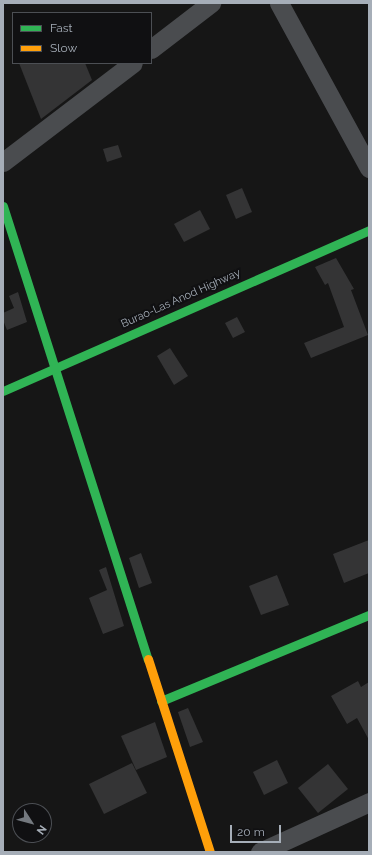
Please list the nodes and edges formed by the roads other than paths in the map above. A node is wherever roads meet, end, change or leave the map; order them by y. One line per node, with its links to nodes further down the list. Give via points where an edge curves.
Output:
1 (211, 3): 3 (street)
2 (279, 3): 6 (street)
3 (152, 48)
4 (132, 64): 5 (street)
5 (3, 162)
6 (369, 168)
7 (3, 206): 9 (main road)
8 (369, 230): 9 (main road, Burao-Las Anod Highway)
9 (54, 369): 10 (main road, Burao-Las Anod Highway); 12 (main road)
10 (3, 391)
11 (369, 615): 12 (main road)
12 (162, 701): 14 (main road)
13 (369, 802): 15 (street)
14 (210, 852)
15 (260, 852)

